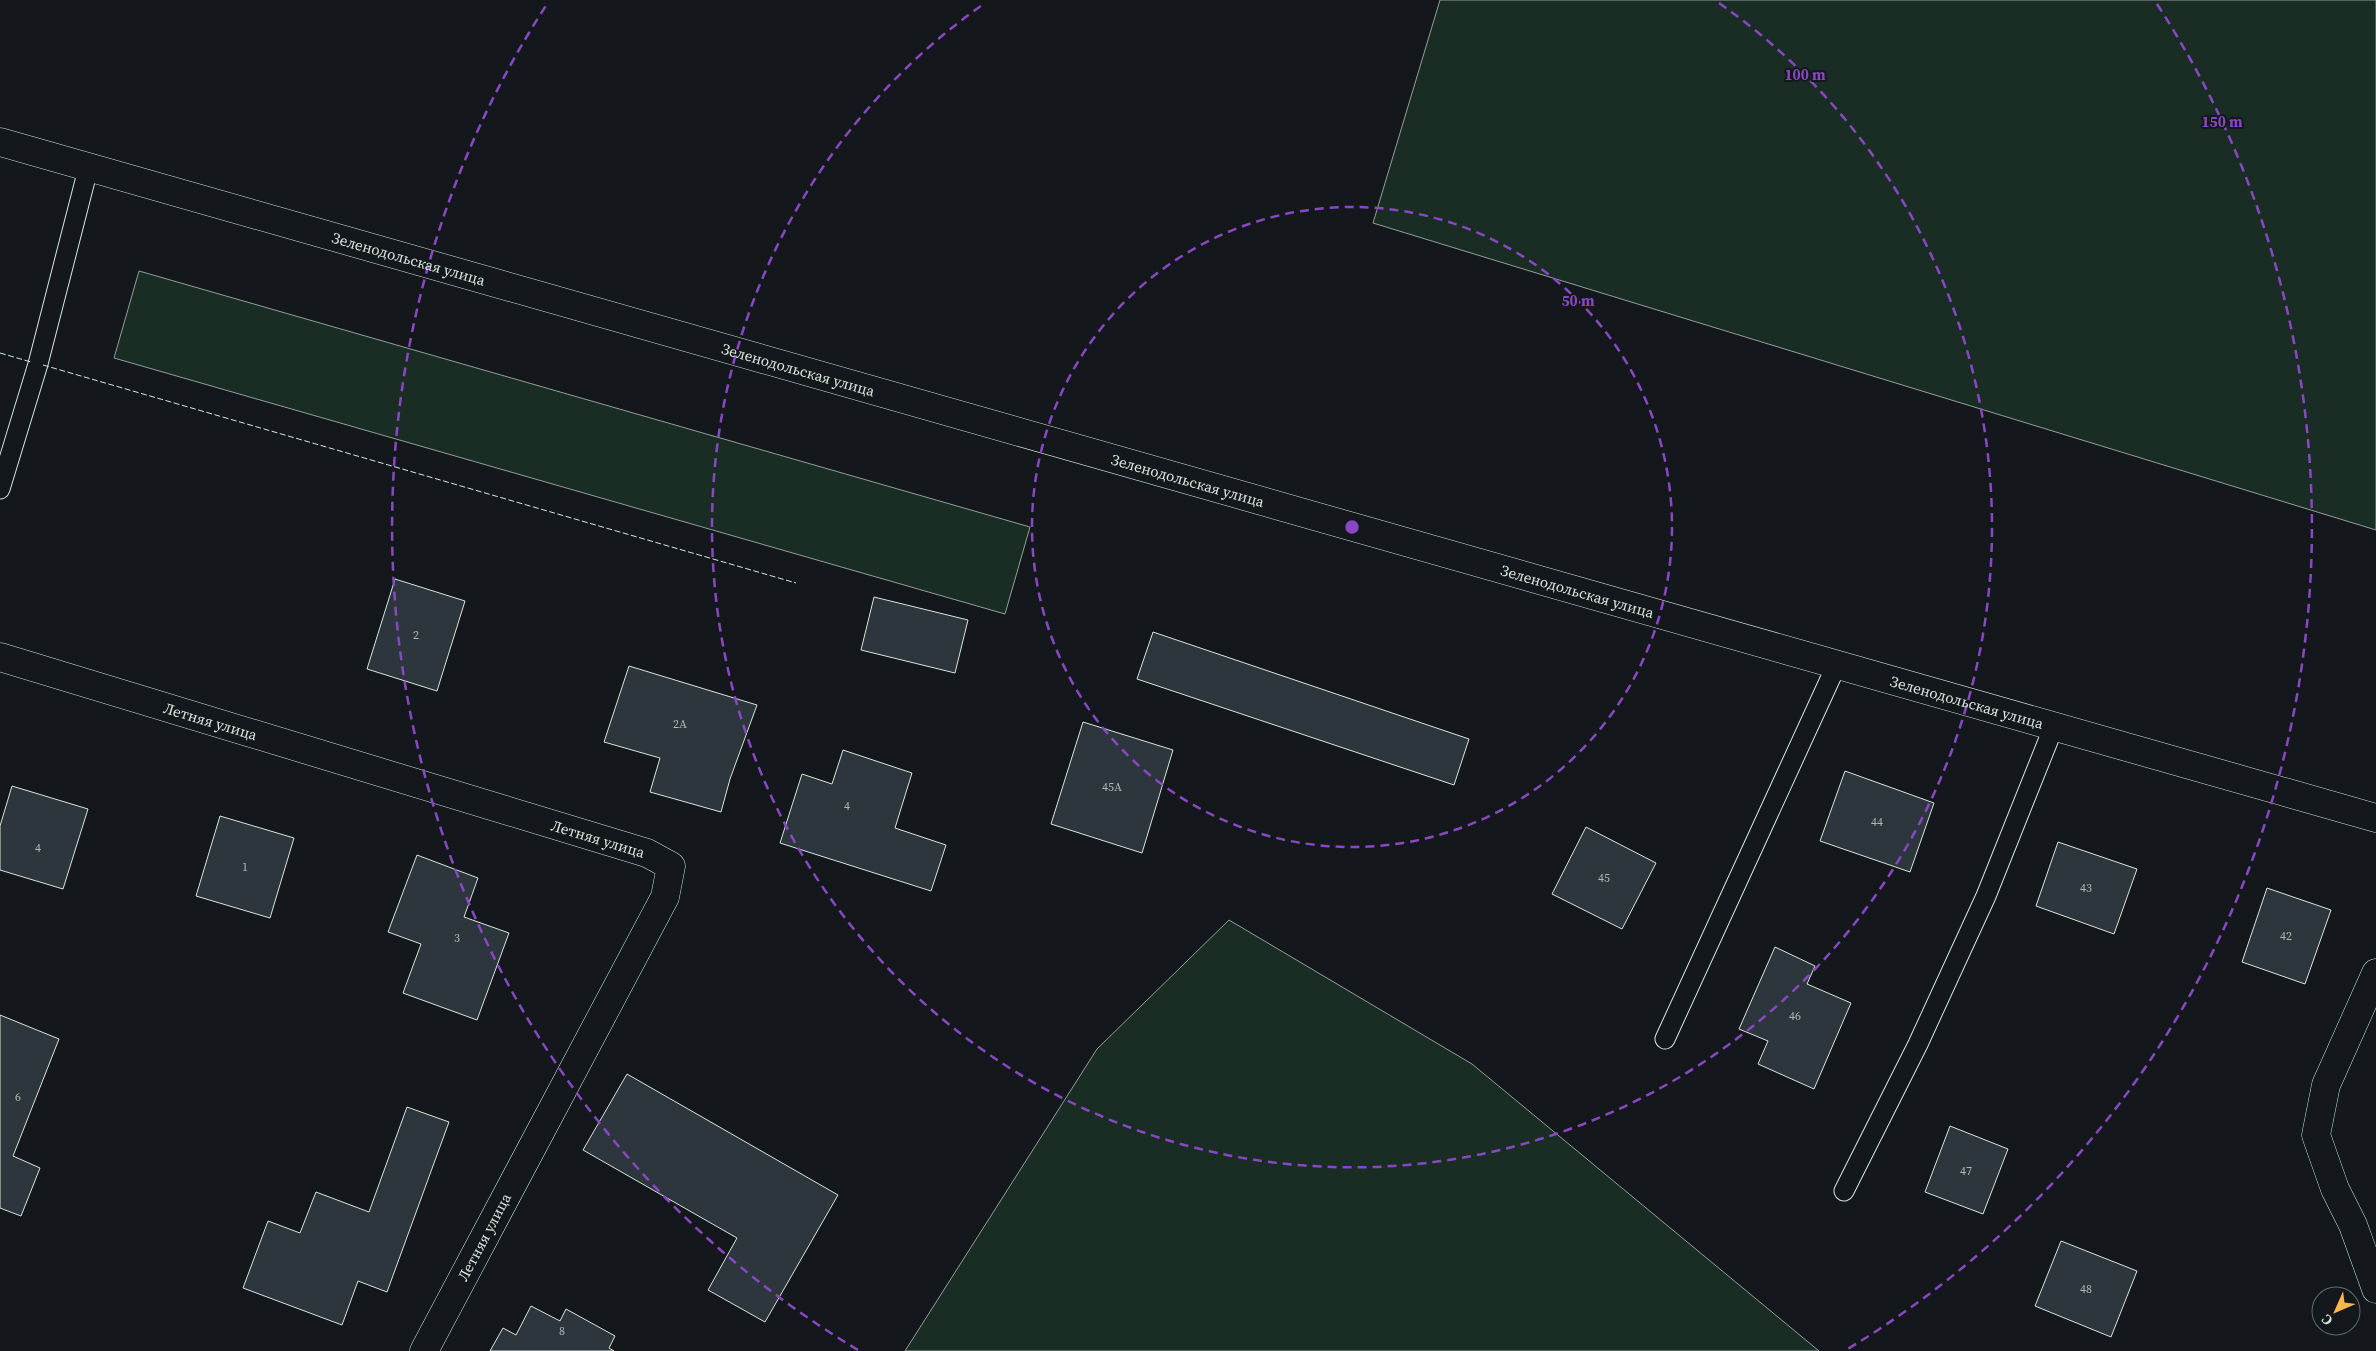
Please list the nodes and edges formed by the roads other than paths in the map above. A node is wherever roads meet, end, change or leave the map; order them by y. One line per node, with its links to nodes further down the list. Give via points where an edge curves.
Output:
1 (0, 142): 2 (street, Зеленодольская улица)
2 (88, 169): 3 (lane, via 38,364); 5 (street, Зеленодольская улица)
3 (0, 489)
4 (0, 657): 12 (street, Летняя улица, via 638,850 671,866 665,896)
5 (1837, 664): 6 (street, Зеленодольская улица); 9 (lane)
6 (2054, 726): 7 (street, Зеленодольская улица); 10 (lane, via 1982,905 1918,1044)
7 (2376, 818)
8 (2376, 973): 11 (street, via 2326,1086 2316,1134)
9 (1665, 1039)
10 (1844, 1190)
11 (2376, 1289)
12 (424, 1351)

